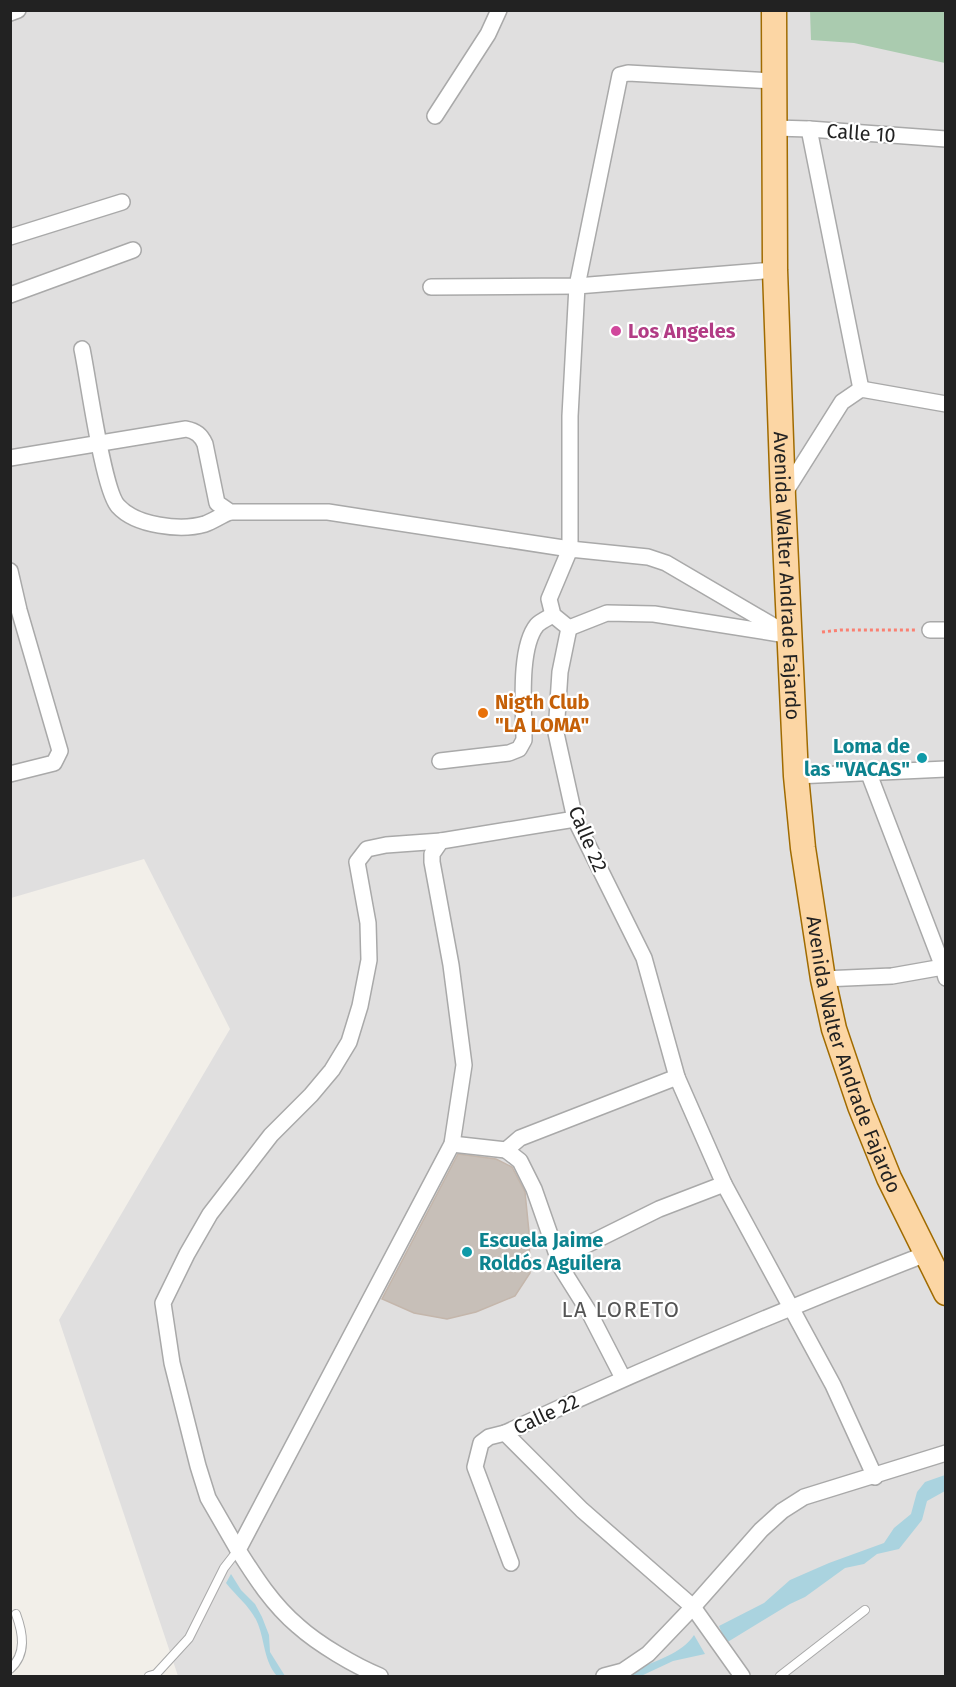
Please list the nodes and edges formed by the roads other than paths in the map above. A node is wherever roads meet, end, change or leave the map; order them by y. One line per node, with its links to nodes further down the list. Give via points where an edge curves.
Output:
1 (18, 10): 4 (street)
2 (499, 10): 6 (street)
3 (774, 10): 5 (main road, Avenida Walter Andrade Fajardo)
4 (10, 13)
5 (775, 81): 7 (main road, Avenida Walter Andrade Fajardo); 14 (street, via 620,75)
6 (435, 116)
7 (776, 128): 8 (street, Calle 10); 13 (main road, Avenida Walter Andrade Fajardo)
8 (808, 129): 9 (street, Calle 10); 18 (street)
9 (945, 139)
10 (122, 202): 11 (street)
11 (10, 237)
12 (133, 250): 16 (street)
13 (775, 270): 14 (street); 22 (main road, Avenida Walter Andrade Fajardo)
14 (578, 286): 15 (street); 24 (street, via 570,416)
15 (431, 287)
16 (10, 295)
17 (82, 349): 20 (street)
18 (861, 389): 19 (street); 22 (street, via 842,402)
19 (945, 404)
20 (99, 442): 21 (street); 23 (street, via 117,506 139,520 178,528 205,524); 23 (street, via 193,430 205,444 217,503)
21 (10, 458)
22 (783, 497): 31 (main road, Avenida Walter Andrade Fajardo)
23 (230, 512): 24 (street, via 328,512)
24 (570, 549): 27 (street, via 549,599); 31 (street, via 648,557 666,563)
25 (10, 571): 26 (street)
26 (15, 611): 34 (street, via 60,751 54,763)
27 (552, 615): 28 (street); 32 (street, via 538,624 530,638 524,667 524,740 519,749)
28 (568, 628): 31 (street, via 607,614 654,614); 37 (street, Calle 22, via 556,733)
29 (930, 630): 30 (street)
30 (945, 630)
31 (789, 635): 36 (main road, Avenida Walter Andrade Fajardo)
32 (440, 761)
33 (945, 770): 35 (street)
34 (10, 774)
35 (869, 774): 36 (street); 39 (street)
36 (796, 776): 40 (main road, Avenida Walter Andrade Fajardo)
37 (575, 819): 38 (street); 41 (street, Calle 22, via 644,958)
38 (441, 841): 42 (street, via 432,854 432,862 464,1065); 53 (street, via 367,849 357,862 368,923 369,960 349,1042 332,1070 271,1135 210,1214 163,1303 172,1363 198,1466 208,1498)
39 (944, 973): 40 (street)
40 (824, 979): 45 (main road, Avenida Walter Andrade Fajardo, via 834,1029 860,1106)
41 (676, 1077): 43 (street, via 520,1138); 44 (street, Calle 22)
42 (452, 1144): 43 (street); 53 (street)
43 (506, 1150): 46 (street, via 520,1161 534,1189)
44 (724, 1184): 46 (street, via 659,1209); 48 (street, Calle 22)
45 (926, 1254): 47 (main road, Avenida Walter Andrade Fajardo); 48 (street, Calle 22)
46 (558, 1259): 49 (street)
47 (945, 1293)
48 (790, 1307): 49 (street, Calle 22); 52 (street, via 833,1385)
49 (623, 1378): 50 (street, Calle 22)
50 (505, 1433): 54 (street, via 481,1443 475,1467); 55 (street, Calle 22, via 582,1510)
51 (945, 1454): 52 (street)
52 (875, 1477): 55 (street, via 804,1497 782,1512 760,1530)
53 (238, 1550): 59 (lane, via 224,1568 189,1638); 60 (street, via 260,1584 298,1626)
54 (511, 1563)
55 (693, 1607): 61 (street, via 648,1654 623,1671); 62 (street, Calle 22)
56 (865, 1610): 63 (lane)
57 (16, 1614): 58 (lane, via 23,1634 21,1653)
58 (10, 1669)
59 (149, 1677)
60 (380, 1677)
61 (604, 1677)
62 (742, 1677)
63 (780, 1677)

